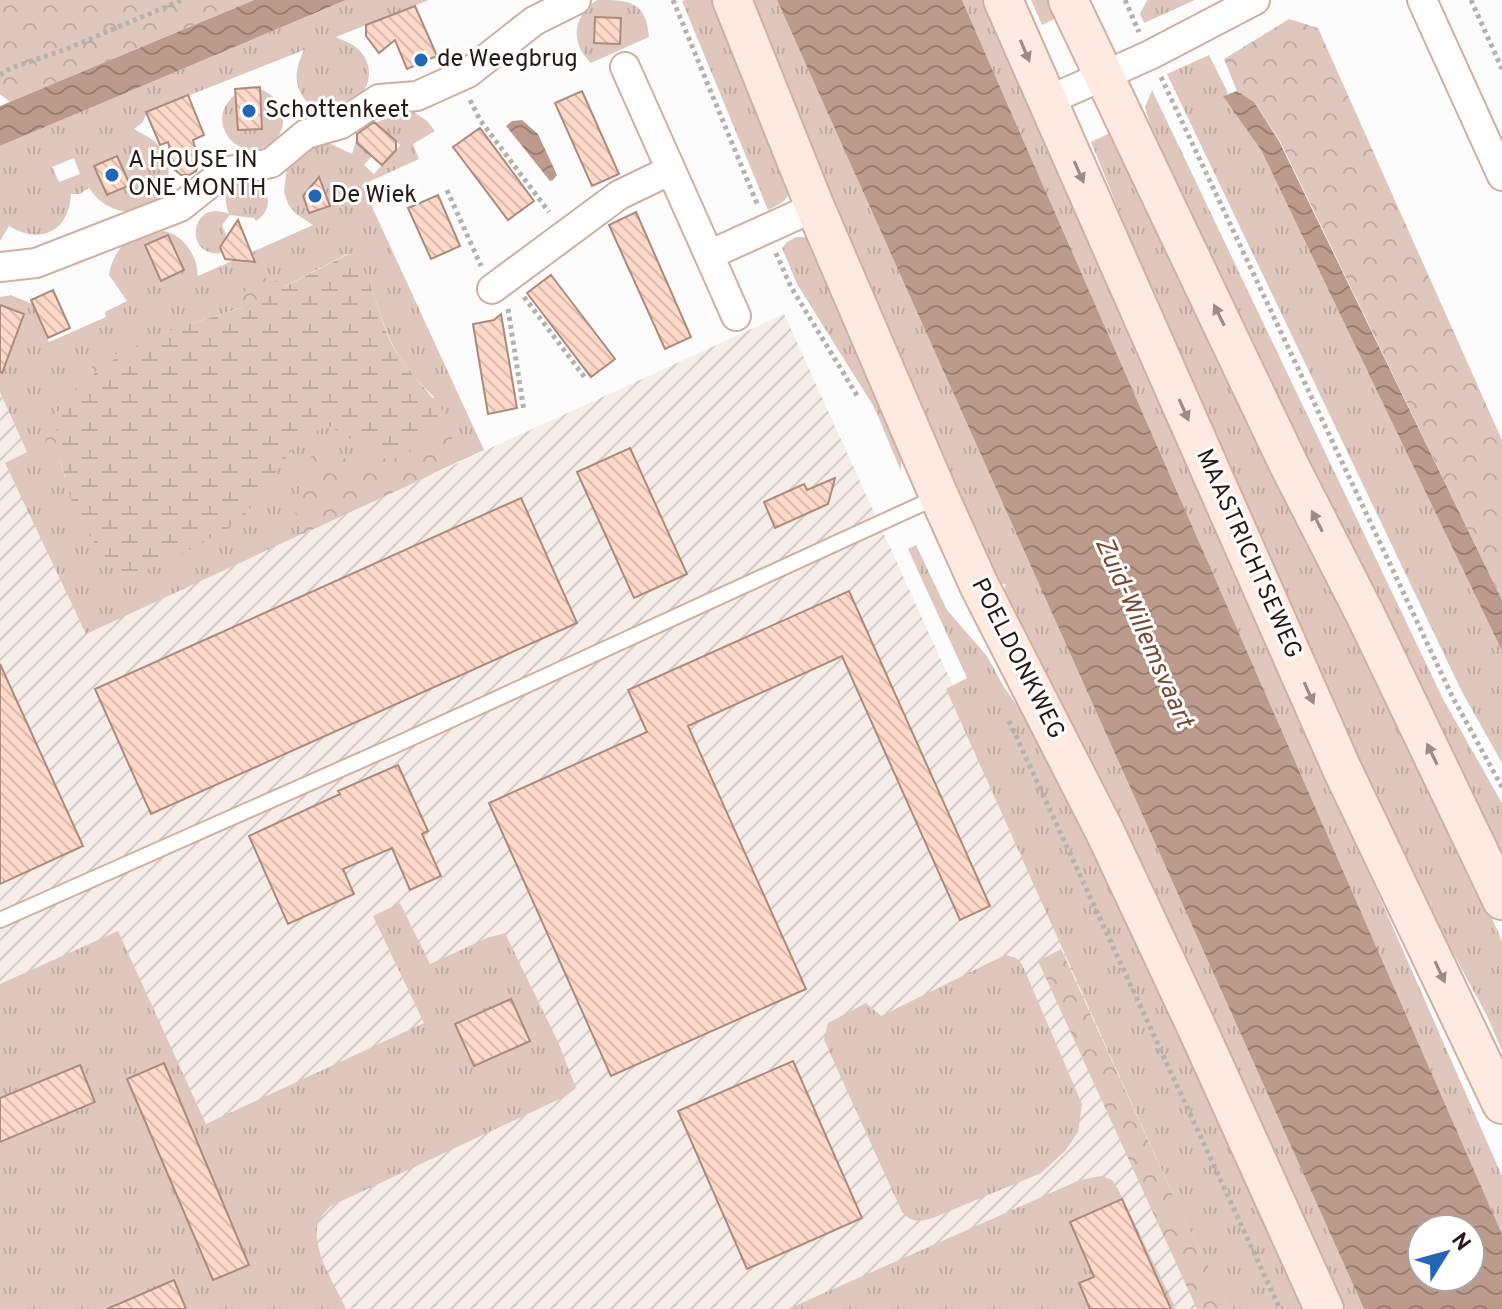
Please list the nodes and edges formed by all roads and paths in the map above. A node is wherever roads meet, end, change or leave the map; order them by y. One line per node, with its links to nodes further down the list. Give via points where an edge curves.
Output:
1 (182, 0): 13 (path)
2 (576, 0): 15 (street, via 534,21)
3 (732, 0): 20 (main road, POELDONKWEG)
4 (1003, 0): 16 (main road, MAASTRICHTSEWEG, one-way to 16)
5 (1068, 0): 14 (main road)
6 (1125, 0): 10 (path)
7 (1255, 0): 10 (street)
8 (1422, 0): 18 (street)
9 (1471, 0): 12 (path)
10 (1150, 55): 14 (street); 29 (path, via 1452,696)
11 (625, 67): 17 (street)
12 (1502, 69)
13 (0, 75)
14 (1103, 76): 16 (street); 30 (main road, one-way to 14)
15 (459, 77): 21 (path, via 480,120); 23 (street, via 417,96 379,99 341,124 306,134 271,163 224,172 180,207 36,263)
16 (1047, 101): 32 (main road, MAASTRICHTSEWEG, one-way to 32, via 1342,769)
17 (671, 170): 21 (street, via 619,195); 22 (street)
18 (1502, 176)
19 (447, 190): 24 (path)
20 (815, 207): 22 (street); 28 (main road, POELDONKWEG)
21 (566, 234): 24 (street)
22 (709, 255): 25 (street)
23 (0, 267)
24 (501, 283): 26 (path); 27 (path)
25 (736, 316)
26 (586, 379)
27 (524, 411)
28 (939, 496): 31 (lane); 33 (main road, POELDONKWEG, via 1106,834)
29 (1502, 787)
30 (1502, 900)
31 (0, 920)
32 (1502, 1104)
33 (1324, 1309)

